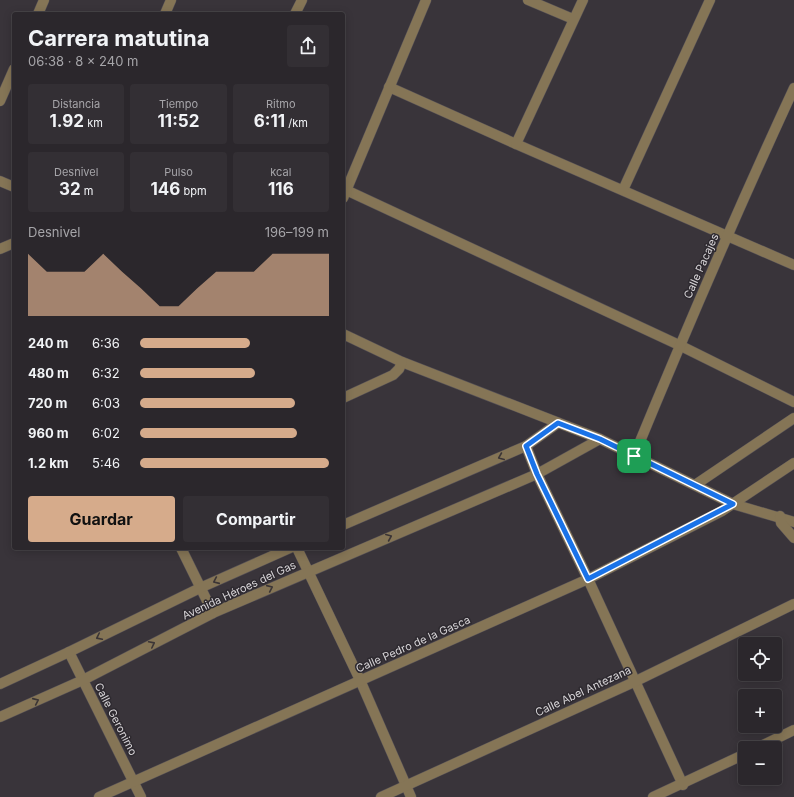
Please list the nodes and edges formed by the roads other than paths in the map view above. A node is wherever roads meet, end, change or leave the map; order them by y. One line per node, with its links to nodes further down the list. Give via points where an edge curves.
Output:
1 (44, 0): 8 (street)
2 (171, 0): 9 (street)
3 (302, 0): 10 (street)
4 (426, 0): 13 (street)
5 (528, 0): 11 (street)
6 (583, 0): 11 (street)
7 (710, 0): 19 (street)
8 (39, 12)
9 (166, 12)
10 (297, 12)
11 (573, 20): 16 (street)
12 (12, 74): 15 (street)
13 (389, 87): 16 (street); 20 (street)
14 (794, 88): 21 (street, Calle Pacajes)
15 (0, 101)
16 (516, 144): 19 (street)
17 (0, 181): 18 (street)
18 (12, 186)
19 (623, 190): 21 (street)
20 (345, 194): 26 (street)
21 (727, 236): 24 (street); 26 (street, Calle Pacajes)
22 (12, 244): 23 (street)
23 (0, 249)
24 (794, 265)
25 (345, 335): 27 (street)
26 (679, 345): 29 (street); 34 (street, Calle Pacajes)
27 (402, 362): 28 (street, via 392,375); 31 (street)
28 (345, 397)
29 (794, 402)
30 (794, 418): 37 (street)
31 (558, 423): 32 (street); 33 (street)
32 (600, 439): 34 (street); 36 (street, Avenida Héroes del Gas)
33 (526, 446): 36 (street); 41 (street, one-way to 41)
34 (634, 456): 37 (street)
35 (794, 463): 38 (street, Calle Pedro de la Gasca)
36 (537, 474): 46 (street, Avenida Héroes del Gas, one-way to 36); 47 (street)
37 (695, 485): 38 (street)
38 (733, 504): 39 (street); 47 (street, Calle Pedro de la Gasca)
39 (780, 516): 40 (street); 42 (street, via 781,523)
40 (794, 522)
41 (345, 524)
42 (794, 538)
43 (181, 550): 48 (street)
44 (286, 550): 48 (street, Avenida Héroes del Gas, one-way to 48)
45 (298, 550): 46 (street)
46 (309, 571): 50 (street, Avenida Héroes del Gas, one-way to 46); 53 (street)
47 (588, 579): 53 (street, Calle Pedro de la Gasca); 54 (street)
48 (200, 588): 50 (street); 51 (street, Avenida Héroes del Gas, one-way to 51)
49 (794, 604): 54 (street, Calle Abel Antezana)
50 (213, 614): 52 (street, Avenida Héroes del Gas, one-way to 50)
51 (69, 652): 52 (street, Calle Geronimo); 55 (street, Avenida Héroes del Gas)
52 (83, 680): 56 (street, Avenida Héroes del Gas, one-way to 52); 60 (street, Calle Geronimo)
53 (360, 680): 60 (street, Calle Pedro de la Gasca); 62 (street)
54 (634, 682): 61 (street); 62 (street, Calle Abel Antezana)
55 (0, 684)
56 (0, 717)
57 (794, 730): 58 (street)
58 (771, 741)
59 (738, 757): 61 (street)
60 (134, 781): 63 (street, Calle Pedro de la Gasca); 64 (street, Calle Geronimo)
61 (682, 784): 67 (street)
62 (406, 786): 65 (street, Calle Abel Antezana); 66 (street)
63 (99, 797)
64 (141, 797)
65 (381, 797)
66 (411, 797)
67 (654, 797)

